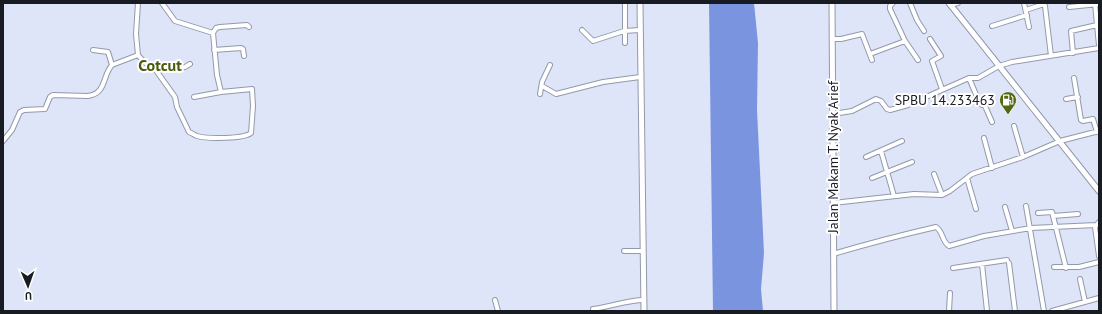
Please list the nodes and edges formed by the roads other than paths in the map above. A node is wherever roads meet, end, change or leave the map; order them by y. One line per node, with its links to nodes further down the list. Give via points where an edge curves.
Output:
1 (138, 3): 33 (street)
2 (162, 3): 22 (street, via 175,21)
3 (625, 3): 20 (street)
4 (640, 3): 19 (street)
5 (832, 3): 24 (street, Jalan Makam T. Nyak Arief)
6 (893, 3): 25 (street, via 890,9)
7 (910, 3): 21 (street)
8 (958, 3): 10 (street)
9 (1024, 3): 13 (street)
10 (949, 4): 41 (street)
11 (1096, 4): 12 (street); 14 (street)
12 (1069, 7)
13 (1026, 12): 15 (street); 17 (street); 35 (street, via 1044,4)
14 (1097, 25): 27 (street); 31 (street, via 1071,30)
15 (992, 26)
16 (249, 27): 22 (street, via 220,27)
17 (1030, 27)
18 (582, 30): 20 (street, via 593,41)
19 (638, 30): 20 (street); 43 (street)
20 (625, 31): 26 (street)
21 (924, 31)
22 (213, 33): 30 (street)
23 (930, 39): 47 (street, via 941,56 932,61)
24 (832, 40): 32 (street, via 862,34); 53 (street, Jalan Makam T. Nyak Arief)
25 (905, 41): 32 (street); 37 (street)
26 (625, 43)
27 (1099, 45)
28 (1099, 48): 31 (street)
29 (93, 50): 39 (street, via 108,52)
30 (214, 50): 34 (street, via 242,48); 48 (street)
31 (1073, 53): 35 (street)
32 (870, 54): 36 (street)
33 (138, 55): 39 (street); 42 (street)
34 (244, 56)
35 (1051, 56): 41 (street)
36 (872, 60)
37 (918, 60)
38 (190, 64): 42 (street, via 185,67)
39 (112, 65): 58 (street, via 103,87 94,94 53,95 45,109 21,111 12,130)
40 (550, 65): 46 (street)
41 (999, 66): 44 (street, via 978,78); 60 (street)
42 (155, 69): 48 (street, via 175,97 176,107 188,132 201,137 234,137 250,134 253,118 252,89)
43 (640, 77): 46 (street, via 603,82 556,94); 85 (street)
44 (969, 78): 47 (street); 54 (street, via 980,104 985,106)
45 (1074, 78): 51 (street)
46 (542, 86): 49 (street)
47 (942, 89): 53 (street, via 908,105 890,110 876,99 852,111)
48 (221, 92): 50 (street)
49 (540, 94)
50 (194, 97)
51 (1078, 97): 52 (street); 56 (street, via 1081,120 1093,119)
52 (1066, 99)
53 (833, 114): 73 (street, Jalan Makam T. Nyak Arief)
54 (992, 122)
55 (1014, 126): 62 (street)
56 (1098, 132): 60 (street)
57 (984, 138): 65 (street)
58 (3, 141)
59 (902, 141): 61 (street)
60 (1060, 141): 62 (street); 70 (street)
61 (881, 151): 63 (street); 66 (street)
62 (1023, 156): 65 (street)
63 (866, 157)
64 (912, 162): 66 (street)
65 (992, 168): 69 (street)
66 (889, 173): 68 (street); 72 (street)
67 (934, 174): 71 (street)
68 (872, 178)
69 (967, 178): 71 (street); 76 (street)
70 (1099, 191)
71 (942, 195): 72 (street)
72 (894, 196): 73 (street)
73 (833, 203): 86 (street, Jalan Makam T. Nyak Arief)
74 (1026, 206): 82 (street)
75 (1005, 207): 83 (street)
76 (976, 209)
77 (1038, 213): 79 (street, via 1052,212)
78 (1078, 214): 79 (street)
79 (1052, 216): 81 (street)
80 (1097, 224): 81 (street); 87 (street)
81 (1055, 226): 82 (street); 92 (street)
82 (1031, 228): 83 (street); 107 (street)
83 (1012, 231): 86 (street, via 949,246 936,227)
84 (624, 251): 85 (street)
85 (643, 251): 97 (street)
86 (833, 254): 103 (street, Jalan Makam T. Nyak Arief)
87 (1099, 256)
88 (1099, 262): 92 (street)
89 (982, 264): 91 (street); 105 (street); 106 (street, via 1008,261)
90 (1054, 267): 92 (street)
91 (953, 268)
92 (1066, 268)
93 (1080, 279): 98 (street)
94 (950, 293): 104 (street)
95 (1099, 298): 98 (street)
96 (496, 300): 101 (street)
97 (642, 300): 99 (street, via 630,300 620,305); 102 (street)
98 (1085, 302): 100 (street)
99 (593, 309)
100 (1060, 310): 108 (street)
101 (498, 311)
102 (644, 311)
103 (834, 311)
104 (949, 311)
105 (987, 311)
106 (1015, 311)
107 (1044, 311)
108 (1052, 311)

